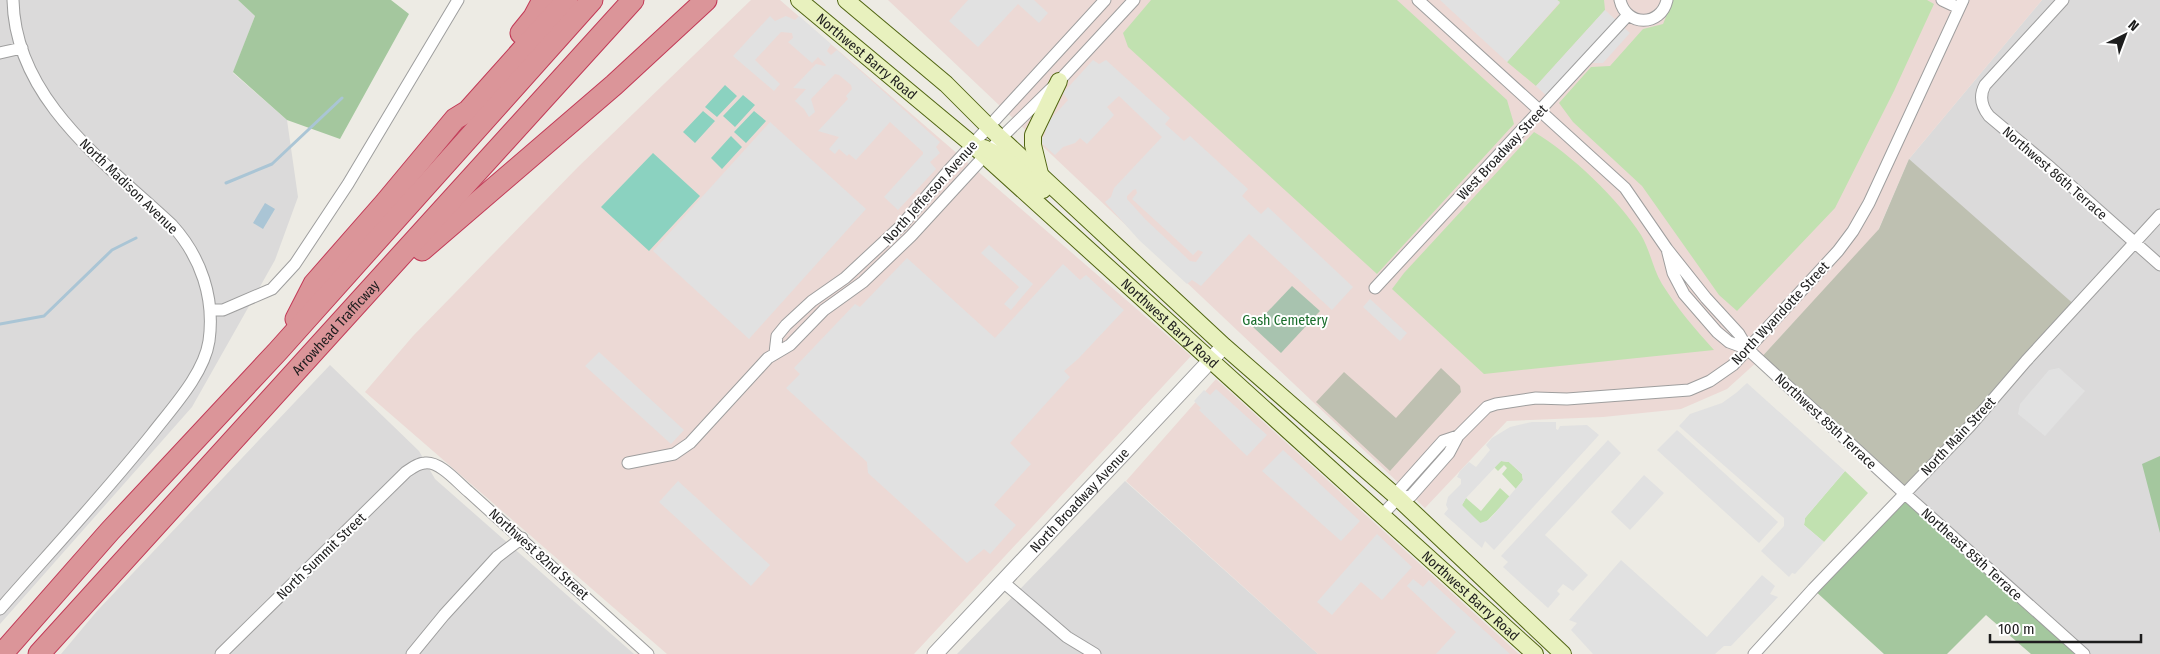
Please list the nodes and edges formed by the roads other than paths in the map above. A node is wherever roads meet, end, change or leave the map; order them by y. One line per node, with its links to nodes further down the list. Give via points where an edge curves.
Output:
1 (13, 0): 19 (street, North Madison Avenue)
2 (458, 0): 32 (street, via 348,184 295,264 272,289 223,310)
3 (543, 0): 23 (highway, via 534,17 462,104)
4 (566, 0): 23 (highway, via 468,110)
5 (592, 0): 35 (highway, Arrowhead Trafficway)
6 (633, 0): 31 (highway, Arrowhead Trafficway)
7 (706, 0): 31 (highway, via 614,86)
8 (799, 0): 24 (main road, Northwest Barry Road)
9 (846, 0): 24 (main road, Northwest Barry Road, via 946,84)
10 (1105, 0): 24 (street, North Jefferson Avenue)
11 (1134, 0): 21 (street, North Jefferson Avenue)
12 (1418, 0): 22 (street, Northwest 85th Terrace)
13 (1620, 0): 18 (street)
14 (1667, 0): 18 (street, via 1662,13 1651,20 1639,20)
15 (1942, 0): 17 (street)
16 (2064, 0): 28 (street, Northwest 86th Terrace, via 1990,80 1981,100 1989,116)
17 (1961, 4): 34 (street, North Wyandotte Street, via 1853,231)
18 (1628, 15): 22 (street, West Broadway Street)
19 (22, 48): 20 (street); 32 (street, North Madison Avenue, via 34,77 54,110 186,241 201,269)
20 (0, 52)
21 (1059, 81): 24 (street, North Jefferson Avenue); 25 (main road, via 1033,135)
22 (1540, 110): 30 (street, West Broadway Street); 34 (street, Northwest 85th Terrace, via 1625,188 1667,249 1740,334)
23 (455, 119): 35 (highway, via 386,204 314,284)
24 (988, 143): 25 (main road, Northwest Barry Road); 26 (main road, via 1060,204); 36 (street, North Jefferson Avenue, via 887,260 856,288 824,310 790,345); 36 (street, North Jefferson Avenue, via 880,247 786,325 777,336); 37 (main road, Northwest Barry Road)
25 (1040, 174): 26 (main road, Northwest Barry Road)
26 (1082, 212): 33 (main road, Northwest Barry Road)
27 (2160, 215): 28 (street, North Main Street)
28 (2134, 243): 29 (street, Northwest 86th Terrace); 40 (street, North Main Street, via 1970,426)
29 (2160, 266)
30 (1375, 288)
31 (359, 303): 48 (highway, Arrowhead Trafficway)
32 (210, 310): 45 (street, North Madison Avenue, via 209,342 193,382 116,479)
33 (1224, 346): 37 (street, North Broadway Avenue); 41 (main road, Northwest Barry Road)
34 (1748, 349): 40 (street, Northwest 85th Terrace); 41 (street, North Wyandotte Street, via 1710,382 1689,390 1567,399 1536,398 1486,407 1458,436 1449,453 1411,496)
35 (278, 351): 47 (highway, Arrowhead Trafficway, via 110,531)
36 (775, 353): 39 (street, North Jefferson Avenue, via 690,443 674,454)
37 (1211, 360): 42 (main road, Northwest Barry Road); 44 (street, North Broadway Avenue)
38 (425, 463): 43 (street, Northwest 82nd Street, via 441,469); 49 (street, North Summit Street, via 406,472)
39 (628, 463)
40 (1904, 493): 56 (street, North Main Street); 57 (street, Northeast 85th Terrace)
41 (1398, 498): 42 (street, North Wyandotte Street); 55 (main road, Northwest Barry Road)
42 (1382, 515): 54 (main road, Northwest Barry Road)
43 (522, 538): 46 (street, Northwest 82nd Street); 50 (street, via 497,557)
44 (1002, 581): 52 (street, North Broadway Avenue); 53 (street, via 1067,637)
45 (0, 609)
46 (635, 650): 51 (street, Northwest 82nd Street)
47 (2, 654)
48 (39, 654)
49 (221, 654)
50 (412, 654)
51 (648, 654)
52 (935, 654)
53 (1095, 654)
54 (1535, 654)
55 (1563, 654)
56 (1754, 654)
57 (2084, 654)

